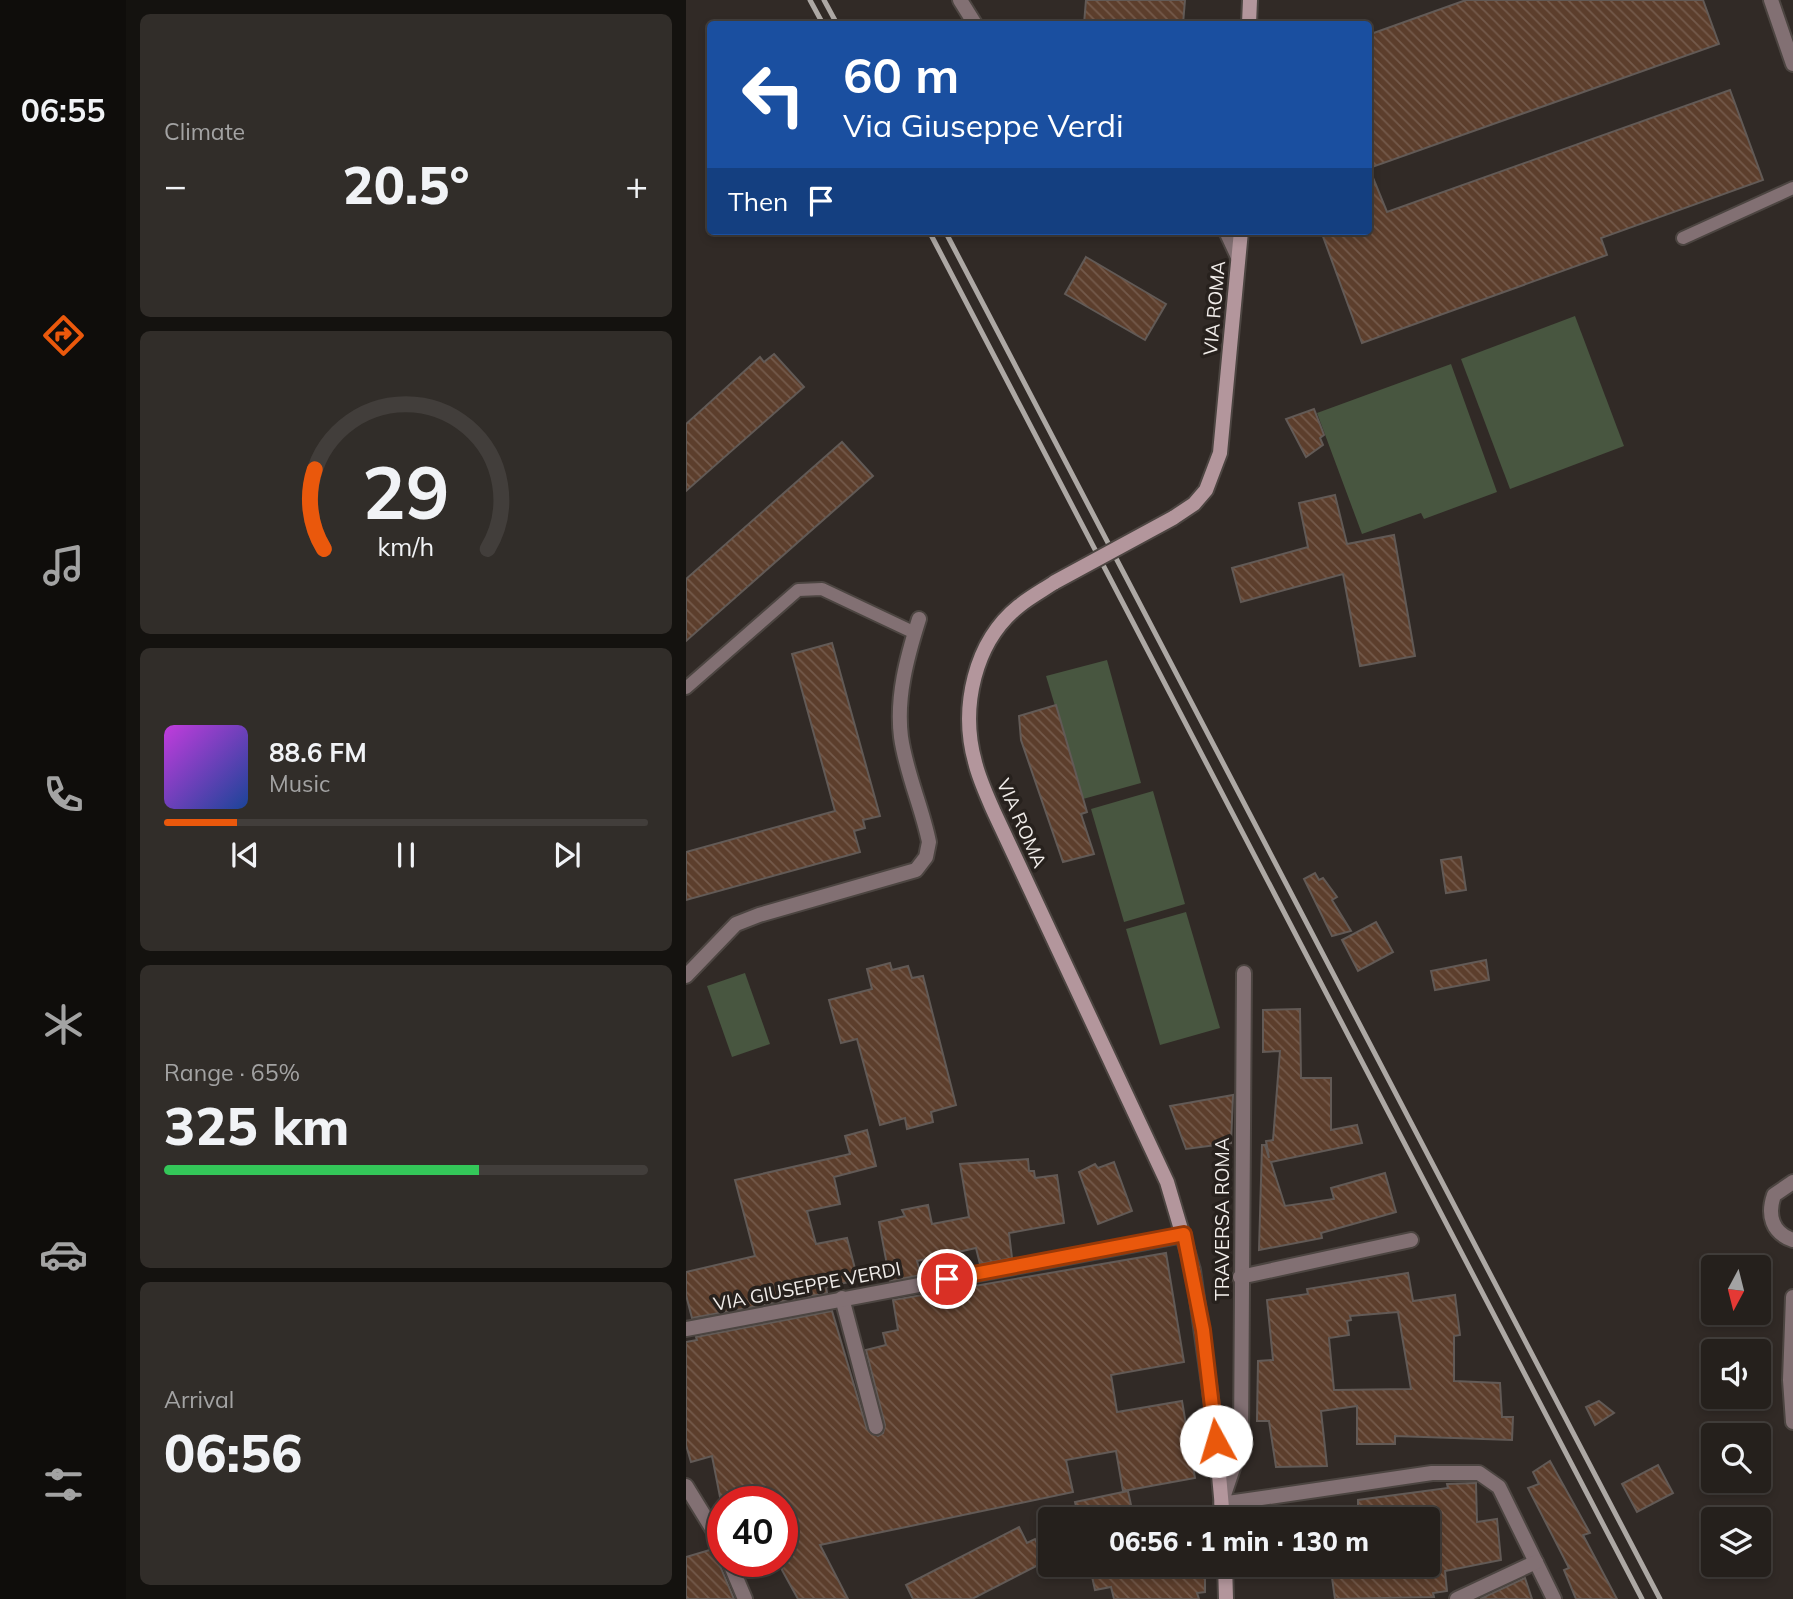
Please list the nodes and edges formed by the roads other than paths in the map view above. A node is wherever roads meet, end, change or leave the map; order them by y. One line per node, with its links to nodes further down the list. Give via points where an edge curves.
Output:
1 (960, 0): 4 (street)
2 (1250, 0): 5 (street)
3 (1771, 0): 6 (street)
4 (973, 21)
5 (1249, 21)
6 (1793, 65)
7 (1793, 188): 10 (lane)
8 (1228, 235): 11 (street)
9 (1241, 235): 11 (street, VIA ROMA)
10 (1683, 238)
11 (1238, 257): 17 (street, VIA ROMA, bridge, via 1220,453 1206,490 1173,518 1017,607 985,647 972,684 968,719 974,762 994,813 1145,1129)
12 (917, 626): 13 (lane, via 822,589 798,590); 15 (street, via 899,712 901,739 928,834 926,858 916,870 891,879 736,925)
13 (686, 688)
14 (1244, 973): 20 (street, TRAVERSA ROMA)
15 (686, 976)
16 (1793, 1182): 19 (street, via 1774,1195 1770,1214 1778,1232)
17 (1184, 1234): 22 (street, VIA GIUSEPPE VERDI); 28 (street, VIA ROMA, via 1203,1330)
18 (1411, 1240): 20 (street)
19 (1793, 1240)
20 (1240, 1277): 29 (street, TRAVERSA ROMA, via 1241,1444)
21 (1793, 1297): 24 (street)
22 (842, 1298): 23 (street, VIA GIUSEPPE VERDI); 25 (street)
23 (686, 1329)
24 (1793, 1422)
25 (876, 1427)
26 (686, 1486): 27 (street)
27 (690, 1505): 31 (street)
28 (1222, 1507)
29 (1223, 1507)
30 (1244, 1507): 32 (street, via 1432,1473 1479,1473 1499,1488)
31 (707, 1522)
32 (1536, 1562): 37 (street); 38 (street)
33 (736, 1577): 35 (street)
34 (1225, 1577): 36 (street)
35 (745, 1599)
36 (1226, 1599)
37 (1457, 1599)
38 (1554, 1599)

